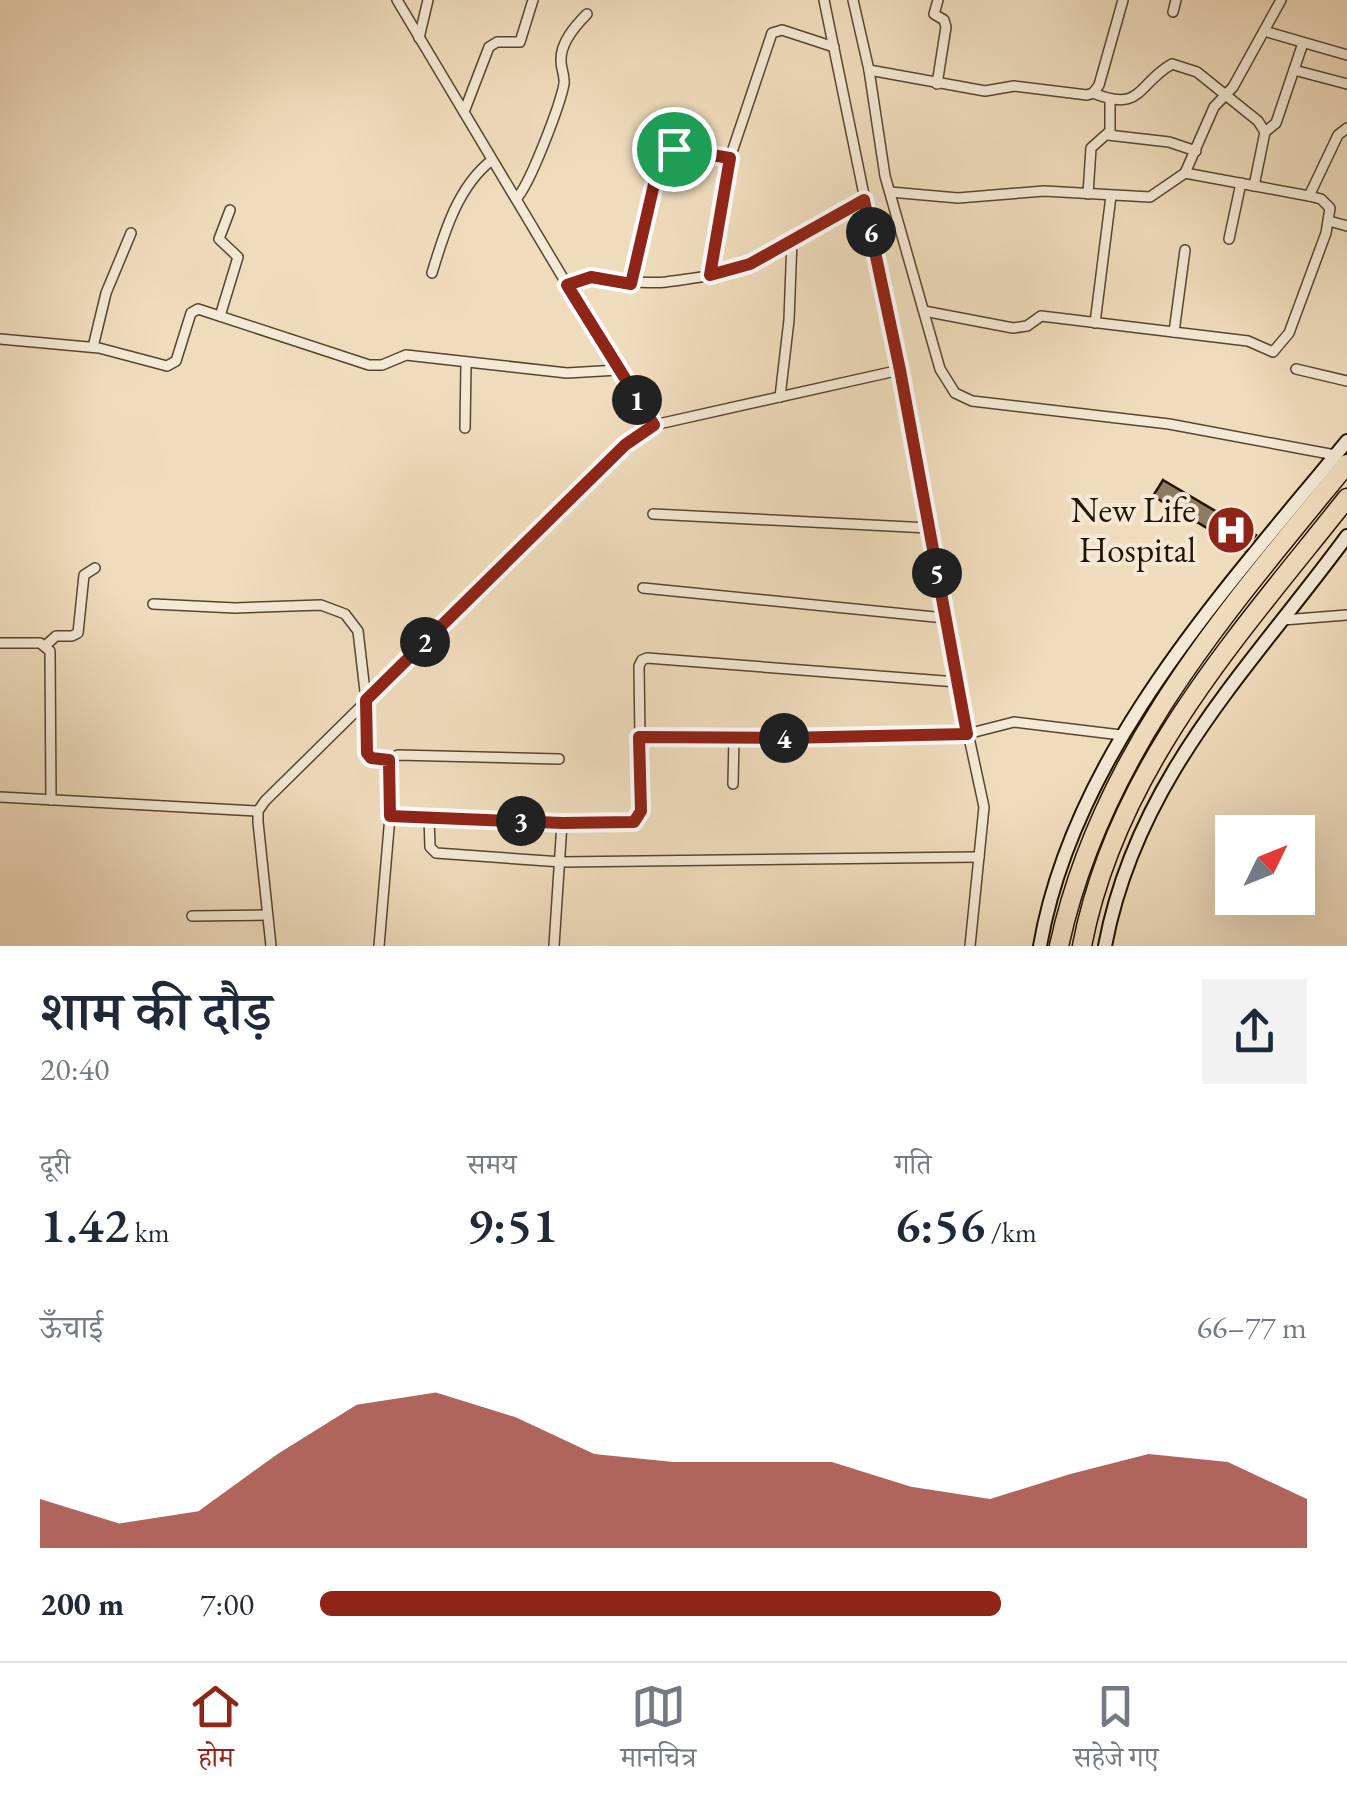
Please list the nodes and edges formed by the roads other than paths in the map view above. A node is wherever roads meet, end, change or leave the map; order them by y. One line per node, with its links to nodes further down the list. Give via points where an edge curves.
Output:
1 (397, 0): 13 (street)
2 (428, 0): 13 (street)
3 (533, 0): 24 (street, via 520,42 489,47)
4 (824, 0): 15 (street)
5 (853, 0): 17 (street)
6 (938, 0): 19 (street, via 934,14 946,27)
7 (1124, 0): 21 (street)
8 (1176, 0): 10 (street)
9 (1281, 0): 12 (street)
10 (1173, 12)
11 (586, 14): 38 (street, via 562,51 560,98)
12 (1264, 31): 14 (street); 22 (street)
13 (419, 38): 24 (street)
14 (1303, 43): 16 (street); 18 (street)
15 (834, 47): 29 (street, via 782,30 772,33); 39 (street)
16 (1347, 55)
17 (870, 70): 19 (street); 34 (street)
18 (1294, 70): 20 (street); 26 (street, via 1276,123)
19 (937, 84): 21 (street)
20 (1347, 84)
21 (1093, 93): 23 (street)
22 (1225, 97): 23 (street, via 1198,72 1172,64 1129,100); 26 (street); 28 (street)
23 (1110, 100): 27 (street)
24 (464, 112): 30 (street)
25 (1347, 128): 37 (street)
26 (1265, 132): 33 (street)
27 (1108, 134): 28 (street); 35 (street, via 1090,148)
28 (1196, 151): 31 (street)
29 (730, 158): 48 (street); 49 (street, via 674,149 661,154)
30 (492, 160): 38 (street); 47 (street, via 464,192)
31 (1186, 173): 32 (street); 36 (street, via 1150,198)
32 (1241, 183): 33 (street); 44 (street)
33 (1254, 186): 37 (street)
34 (890, 192): 35 (street, via 958,198); 51 (street)
35 (1088, 194): 36 (street)
36 (1111, 196): 53 (street)
37 (1309, 196): 41 (street, via 1326,202)
38 (516, 199): 50 (street)
39 (864, 200): 45 (street); 60 (street)
40 (230, 210): 52 (street, via 218,239 238,257)
41 (1329, 221): 42 (street); 54 (street, via 1289,333 1272,352 1248,341)
42 (1347, 226)
43 (131, 233): 56 (street)
44 (1229, 239)
45 (792, 240): 48 (street, via 750,264); 62 (street)
46 (1185, 250): 54 (street)
47 (432, 273)
48 (710, 275): 49 (street)
49 (631, 284): 50 (street, via 591,277)
50 (567, 285): 59 (street)
51 (924, 311): 53 (street, via 1014,328 1041,316); 66 (street, via 947,384 972,401 1169,424)
52 (220, 316): 56 (street, via 194,310 176,362 167,366); 57 (street, via 369,365 402,356)
53 (1095, 323): 54 (street)
54 (1174, 332)
55 (0, 339): 56 (street)
56 (92, 348)
57 (466, 364): 59 (street, via 567,373); 64 (street)
58 (1296, 369): 61 (street)
59 (618, 370): 63 (street)
60 (900, 370): 62 (street); 69 (street)
61 (1347, 381)
62 (780, 397): 63 (street)
63 (654, 425): 80 (street, via 625,445)
64 (465, 428)
65 (1347, 441): 66 (street)
66 (1341, 459): 82 (street, via 1236,577); 103 (highway, via 1149,722 1097,822)
67 (1347, 498): 104 (highway, via 1162,741 1118,824)
68 (653, 514): 69 (street)
69 (928, 528): 75 (street)
70 (1347, 536): 76 (street)
71 (95, 568): 78 (street, via 84,576 78,633)
72 (643, 588): 75 (street)
73 (153, 604): 80 (street, via 337,609 358,630)
74 (1347, 615): 76 (street)
75 (945, 618): 79 (street)
76 (1280, 620): 105 (street, via 1199,728 1151,807)
77 (0, 644): 78 (street)
78 (46, 645): 89 (street)
79 (957, 682): 81 (street); 83 (street, via 647,658 640,666)
80 (366, 700): 85 (street, via 367,753); 90 (street)
81 (971, 732): 82 (street, via 1014,722); 84 (street); 94 (street, via 984,807)
82 (1121, 736): 102 (street, via 1065,853)
83 (639, 737): 84 (street); 93 (street, via 640,818)
84 (734, 738): 87 (street)
85 (389, 760): 86 (street); 91 (street)
86 (559, 760)
87 (733, 784)
88 (0, 796): 89 (street)
89 (50, 800): 90 (street)
90 (258, 811): 96 (street)
91 (390, 816): 92 (street); 99 (street)
92 (428, 818): 93 (street); 95 (street, via 432,851)
93 (562, 823): 95 (street)
94 (979, 856): 95 (street); 101 (street)
95 (562, 862): 100 (street)
96 (268, 915): 97 (street); 98 (street)
97 (192, 916)
98 (271, 946)
99 (378, 946)
100 (554, 946)
101 (970, 946)
102 (1040, 946)
103 (1059, 946)
104 (1082, 946)
105 (1105, 946)

